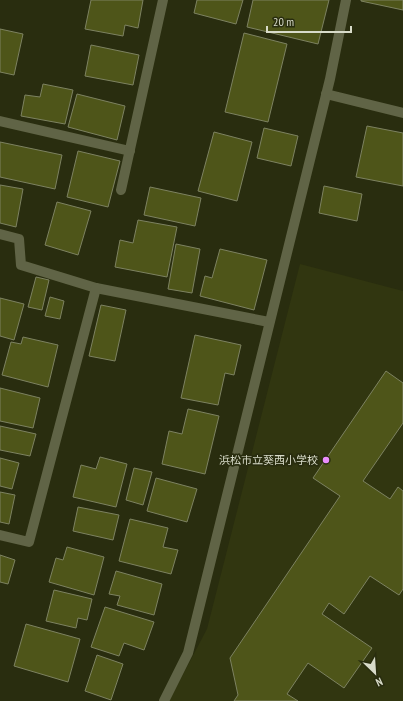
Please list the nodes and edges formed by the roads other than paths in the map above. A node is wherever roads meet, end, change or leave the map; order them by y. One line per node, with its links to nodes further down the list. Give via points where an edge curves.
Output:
1 (163, 0): 6 (street)
2 (346, 0): 3 (street)
3 (326, 94): 4 (street); 10 (street)
4 (403, 113)
5 (0, 121): 6 (street)
6 (130, 151): 7 (street)
7 (121, 190)
8 (0, 234): 9 (street, via 19,239 21,265)
9 (96, 288): 10 (street); 11 (street, via 29,542)
10 (269, 322): 12 (street, via 188,653)
11 (0, 535)
12 (164, 701)

